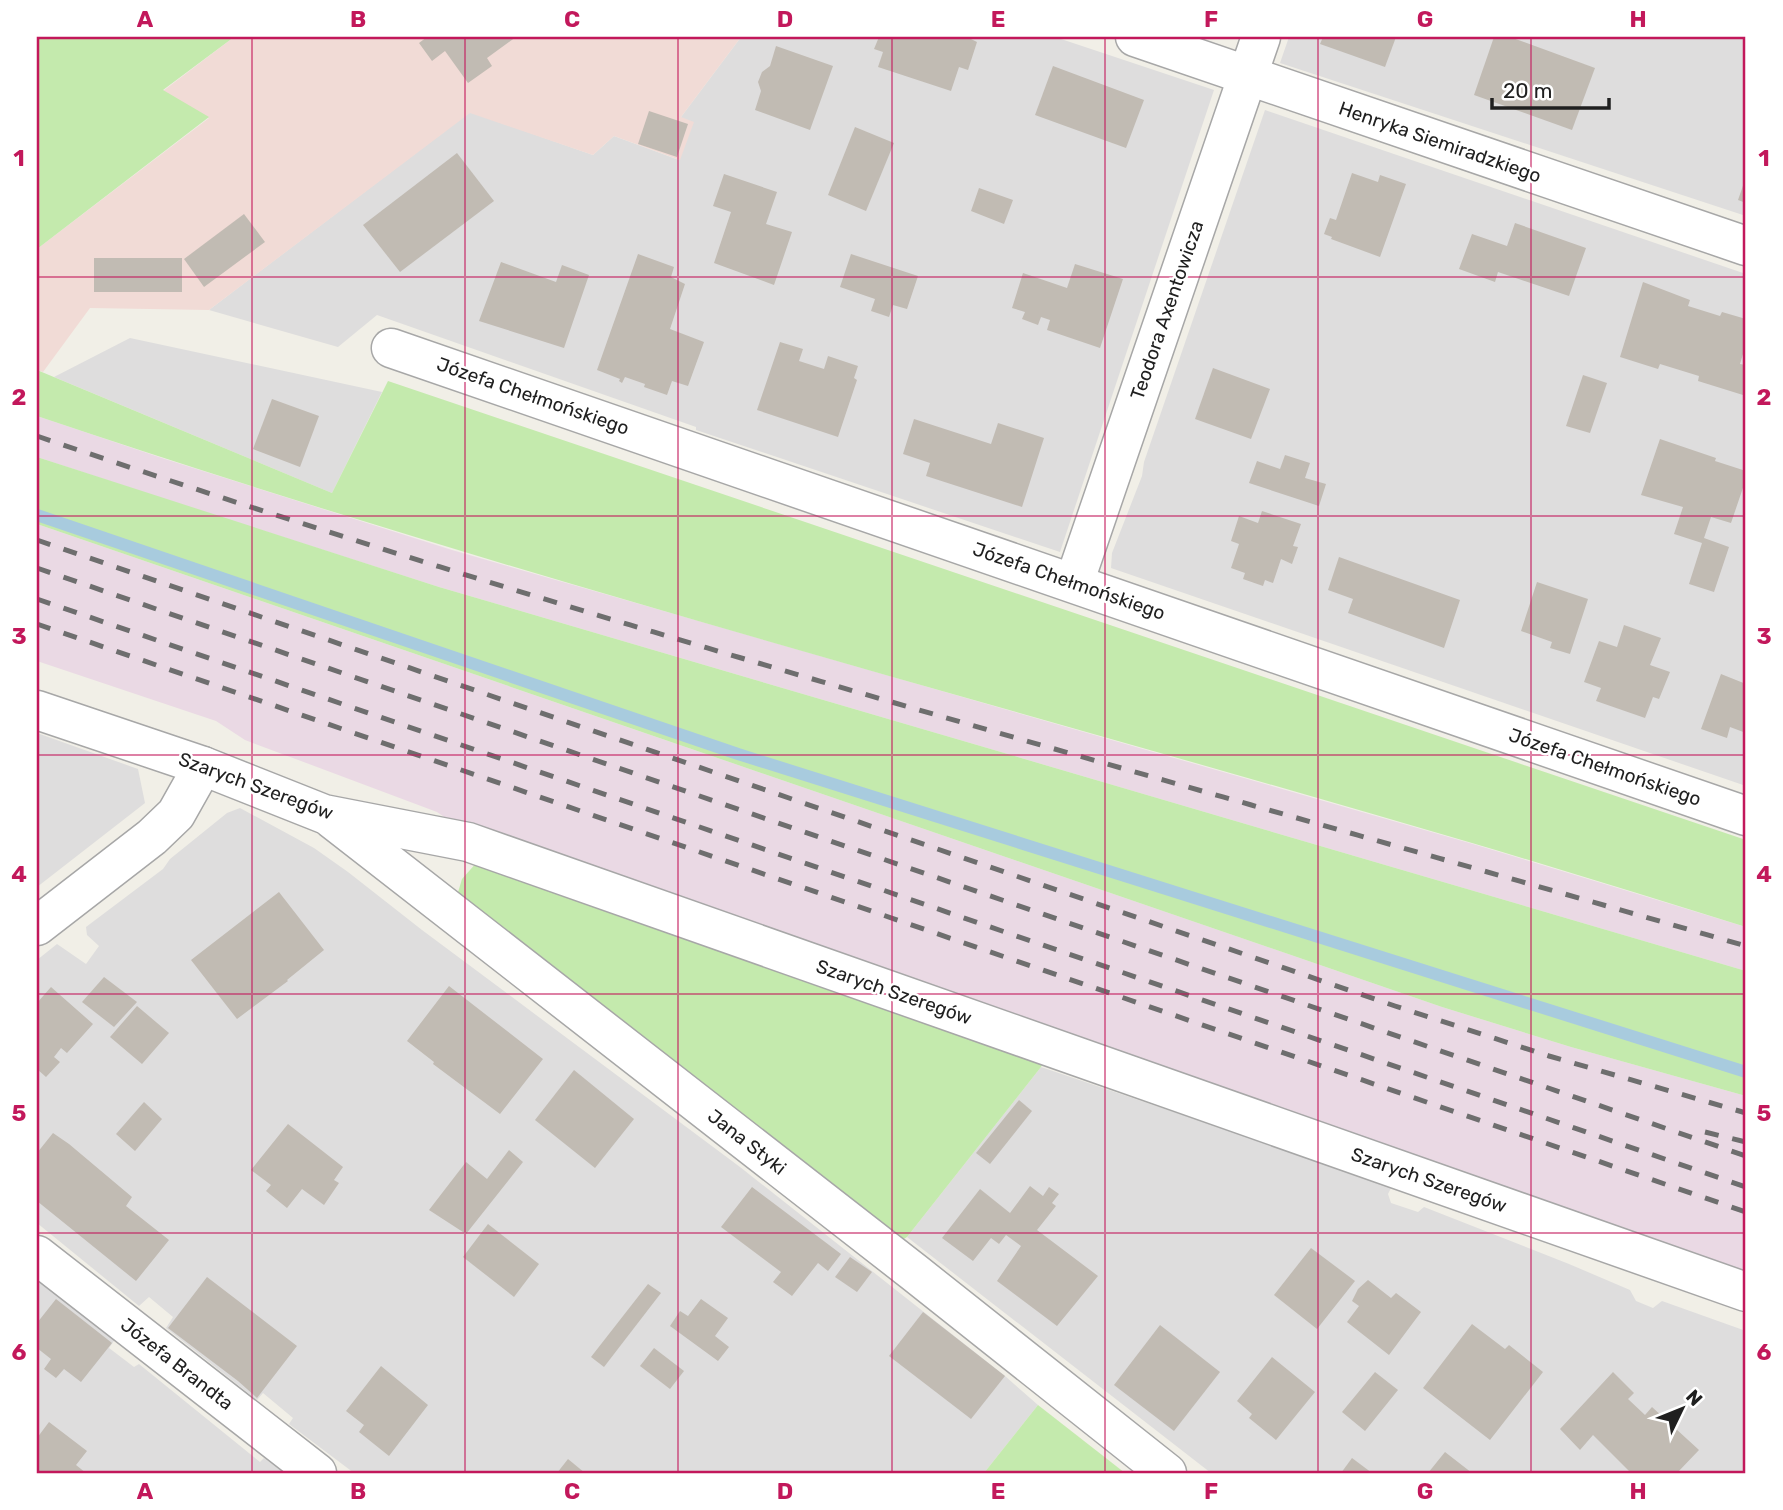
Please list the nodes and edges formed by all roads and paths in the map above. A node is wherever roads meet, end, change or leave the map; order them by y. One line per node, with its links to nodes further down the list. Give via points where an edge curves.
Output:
1 (1135, 37): 3 (street, Henryka Siemiradzkiego)
2 (1261, 37): 3 (street, Teodora Axentowicza)
3 (1247, 76): 4 (street, Henryka Siemiradzkiego); 6 (street, Teodora Axentowicza)
4 (1746, 246)
5 (391, 348): 6 (street, Józefa Chełmońskiego)
6 (1074, 583): 10 (street, Józefa Chełmońskiego)
7 (37, 710): 8 (street, Szarych Szeregów)
8 (203, 766): 9 (street, Szarych Szeregów); 11 (street, via 176,814)
9 (324, 814): 13 (street, Szarych Szeregów, via 468,842); 15 (street, Jana Styki)
10 (1746, 816)
11 (37, 926)
12 (37, 1255): 14 (street, Józefa Brandta)
13 (1746, 1292)
14 (317, 1473)
15 (1167, 1473)

